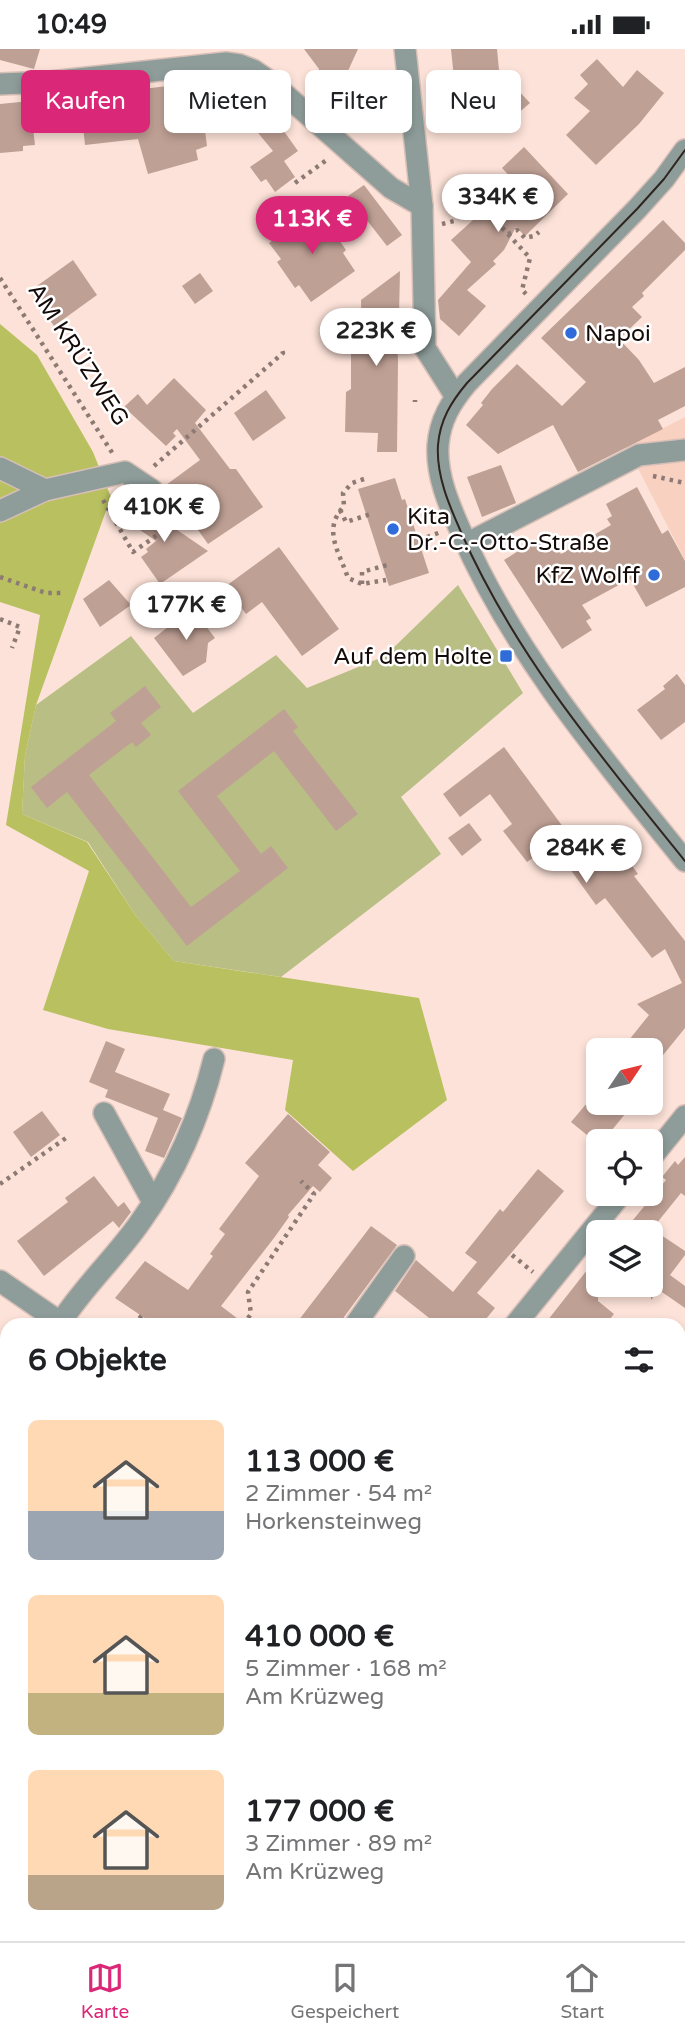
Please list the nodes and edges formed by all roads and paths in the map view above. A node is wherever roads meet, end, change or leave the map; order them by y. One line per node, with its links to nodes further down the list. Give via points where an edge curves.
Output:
1 (405, 49): 6 (street)
2 (0, 84): 3 (street, via 208,64 240,65 272,83)
3 (344, 147): 5 (path); 6 (street, via 391,188)
4 (682, 162): 13 (street)
5 (295, 183)
6 (422, 206): 8 (street)
7 (539, 232): 9 (path, via 528,238 517,230)
8 (422, 233): 9 (path, via 454,221 476,204); 13 (street, via 425,348)
9 (508, 234): 11 (path, via 530,258)
10 (0, 278): 15 (path, AM KRÜZWEG)
11 (522, 290)
12 (281, 347): 16 (path, via 283,353)
13 (456, 397): 28 (street, via 443,420 438,458)
14 (685, 450): 28 (street, via 639,455)
15 (115, 458)
16 (155, 465)
17 (0, 468): 19 (street)
18 (365, 479): 22 (path, via 352,483 343,493)
19 (45, 490): 20 (street, via 125,472); 23 (street)
20 (152, 491)
21 (103, 500): 25 (path, via 133,552)
22 (340, 510): 24 (path, via 346,521); 32 (path, via 331,530 348,578)
23 (0, 511)
24 (371, 514)
25 (187, 515)
26 (443, 531): 27 (path)
27 (419, 540)
28 (466, 544): 36 (street, via 547,682)
29 (387, 565): 32 (path, via 362,572)
30 (0, 577): 33 (path, via 46,593)
31 (386, 580): 32 (path)
32 (362, 585)
33 (64, 593)
34 (0, 619): 35 (path, via 20,627)
35 (12, 648)
36 (685, 861)
37 (214, 1059): 44 (street, via 188,1138)
38 (104, 1113): 44 (street)
39 (685, 1116): 41 (street)
40 (66, 1137): 43 (path)
41 (663, 1143)
42 (301, 1181): 52 (path, via 313,1194 248,1292)
43 (0, 1184)
44 (153, 1202): 50 (street)
45 (611, 1206): 54 (street)
46 (404, 1256): 53 (street)
47 (0, 1281): 49 (street)
48 (143, 1314): 51 (path)
49 (55, 1318)
50 (66, 1318)
51 (140, 1318)
52 (248, 1318)
53 (360, 1318)
54 (520, 1318)

